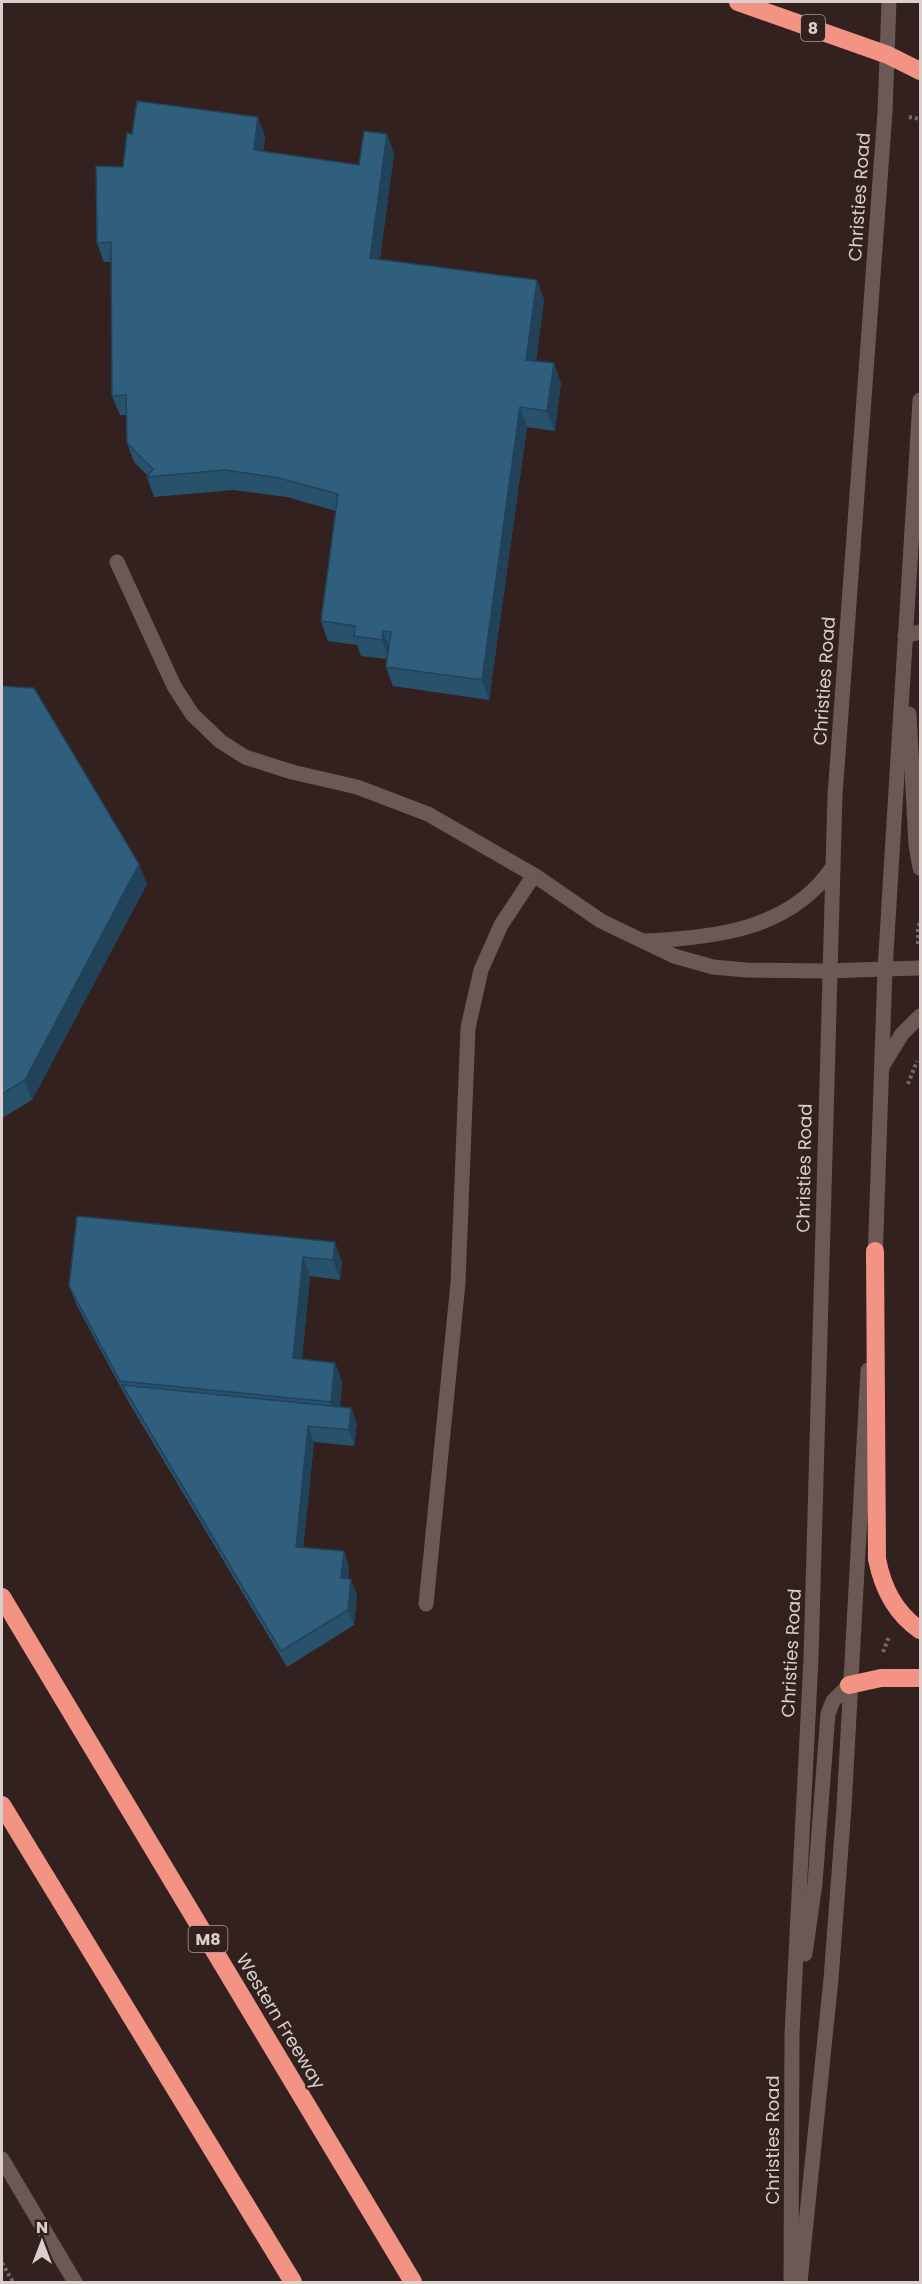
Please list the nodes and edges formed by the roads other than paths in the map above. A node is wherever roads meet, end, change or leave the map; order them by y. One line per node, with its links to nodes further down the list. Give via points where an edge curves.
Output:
1 (738, 2): 3 (highway, 8)
2 (889, 2): 3 (main road, Christies Road)
3 (888, 56): 4 (highway, 8); 9 (main road, Christies Road)
4 (921, 71)
5 (921, 400): 8 (main road, Christies Road)
6 (117, 562): 11 (main road, via 174,687 192,714 220,741 245,757 357,787 428,814)
7 (921, 632): 8 (main road)
8 (905, 636): 10 (main road, via 916,845); 14 (main road, Christies Road)
9 (832, 868): 12 (main road, via 810,895 741,930 705,938); 15 (main road, Christies Road)
10 (921, 868)
11 (534, 875): 12 (main road, via 601,921); 20 (main road, via 501,925 481,970 468,1029 458,1283)
12 (645, 941): 15 (main road, via 674,956 713,967)
13 (921, 968): 14 (main road)
14 (885, 969): 15 (main road); 17 (main road, Christies Road)
15 (828, 971): 25 (main road, Christies Road, via 816,1500)
16 (921, 1016): 17 (main road, via 902,1034)
17 (882, 1067): 18 (main road, Christies Road)
18 (875, 1251): 21 (highway, via 878,1559 892,1602 904,1619); 23 (main road, Christies Road)
19 (2, 1597): 29 (highway, Western Freeway / M8)
20 (426, 1604)
21 (921, 1630)
22 (921, 1678): 23 (highway, via 880,1678)
23 (849, 1685): 25 (main road, via 833,1701 828,1714 815,1883); 31 (main road, Christies Road, via 831,1979)
24 (2, 1805): 28 (highway)
25 (792, 2034): 30 (main road, Christies Road)
26 (2, 2159): 27 (main road)
27 (75, 2283)
28 (293, 2283)
29 (413, 2283)
30 (791, 2283)
31 (800, 2283)

